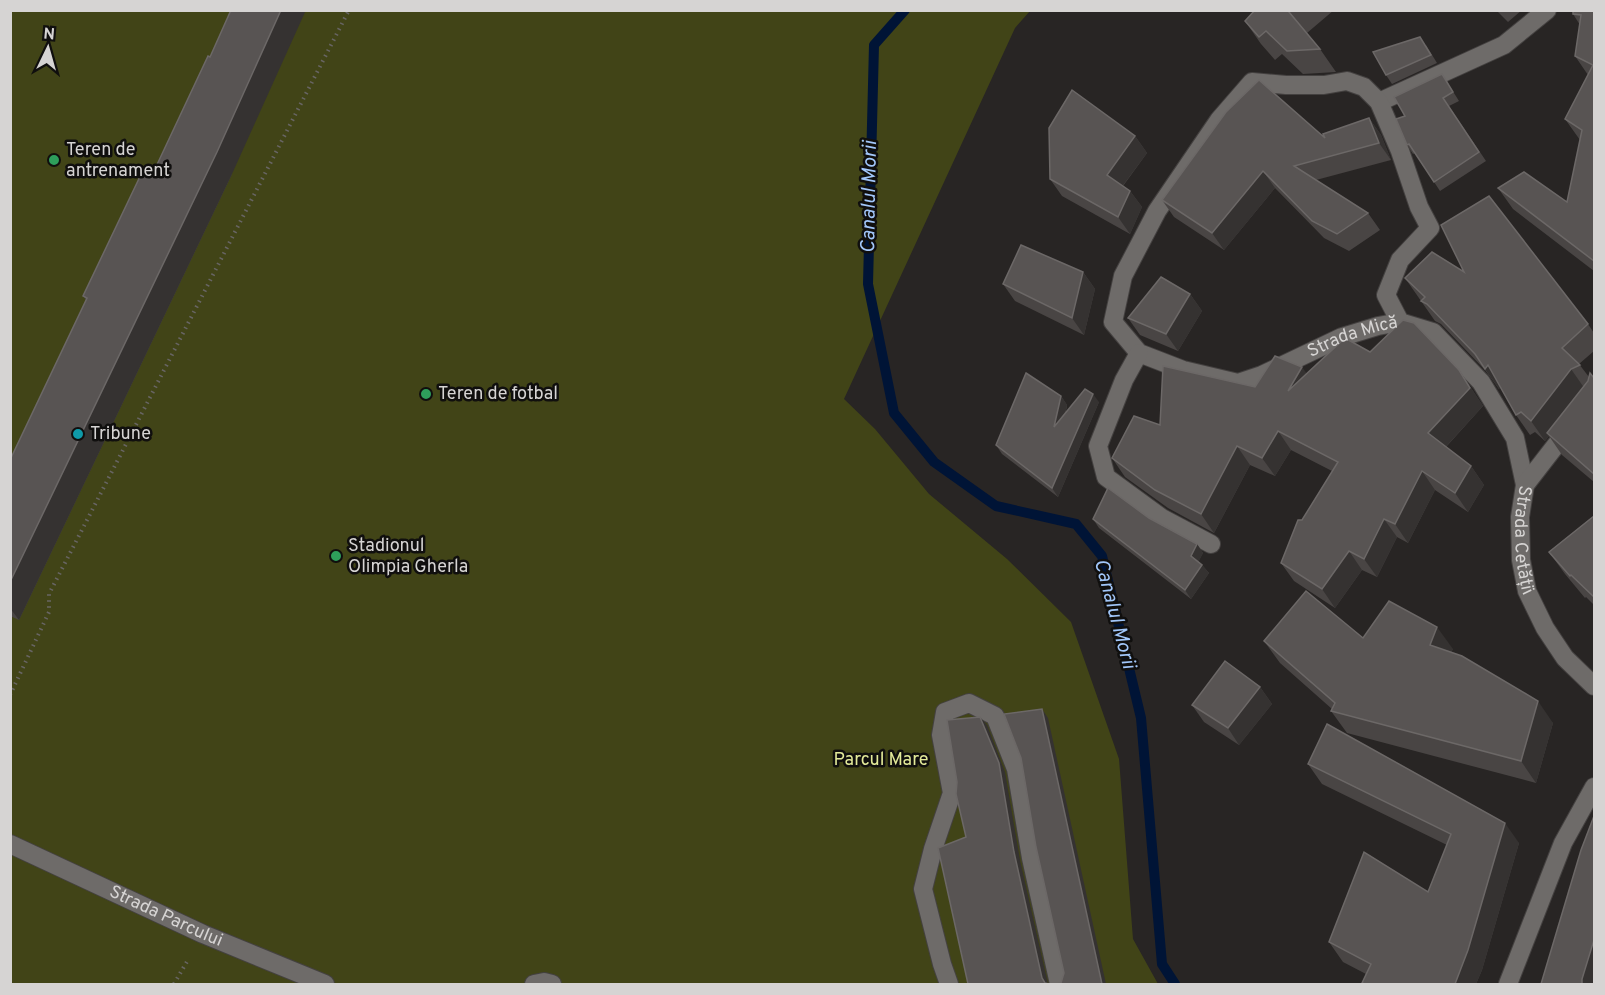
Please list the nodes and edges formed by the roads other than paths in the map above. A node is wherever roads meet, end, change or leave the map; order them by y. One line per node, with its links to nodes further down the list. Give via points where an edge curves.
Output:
1 (1547, 10): 2 (street, via 1504,45)
2 (1379, 102): 3 (street, via 1430,228 1400,260 1386,295); 4 (street, Strada Mică, via 1364,87 1347,81 1324,85 1252,82 1219,120 1157,211 1123,276 1113,322)
3 (1400, 322): 4 (street, Strada Mică, via 1342,337 1238,383 1184,370); 6 (street, Strada Mică, via 1433,332 1481,382 1515,438)
4 (1139, 353): 7 (street, via 1098,446 1106,477 1162,518)
5 (1594, 396): 6 (street, Strada Cetății)
6 (1526, 485): 8 (street, Strada Cetății, via 1521,560 1527,591 1565,658)
7 (1211, 544)
8 (1594, 686)
9 (1594, 787): 14 (street, via 1563,843)
10 (10, 844): 11 (street, Strada Parcului, via 203,934)
11 (325, 984)
12 (949, 984): 13 (street, via 923,889 952,793 941,735 945,712 969,703 995,716 1016,769)
13 (1059, 984)
14 (1508, 984)

